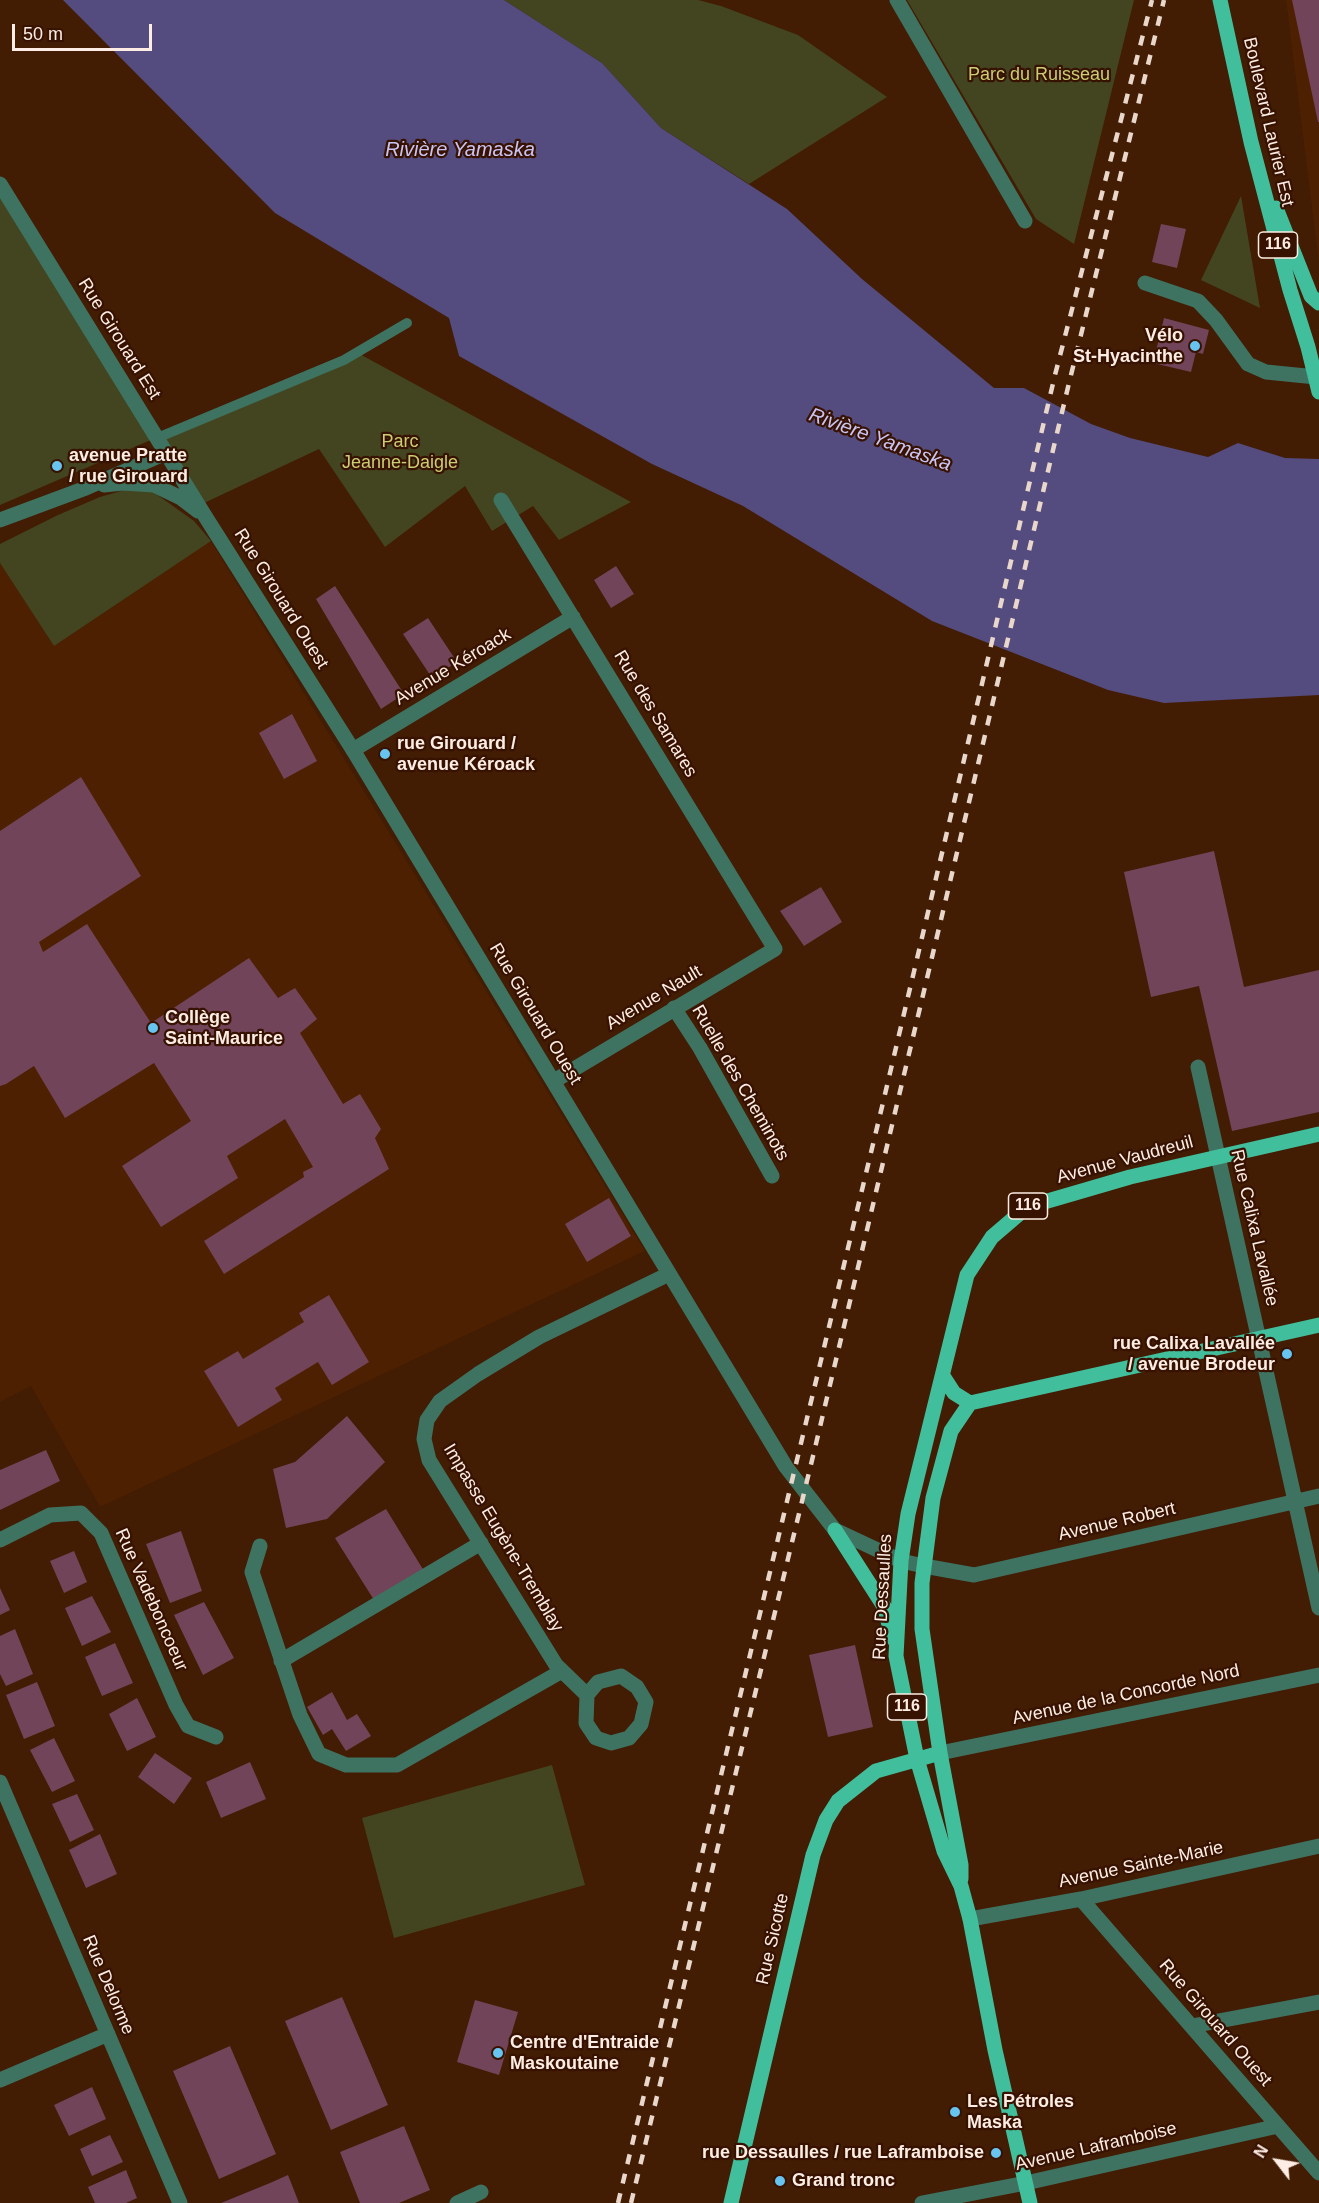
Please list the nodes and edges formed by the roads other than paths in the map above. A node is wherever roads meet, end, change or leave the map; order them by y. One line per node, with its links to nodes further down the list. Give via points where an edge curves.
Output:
1 (897, 0): 5 (street)
2 (1220, 0): 3 (main road, Boulevard Laurier Est / 116)
3 (1251, 142): 7 (main road, via 1311,296); 9 (main road, Boulevard Laurier Est / 116, via 1290,290)
4 (0, 184): 11 (street, Rue Girouard Est)
5 (1025, 221)
6 (1145, 283): 10 (street, via 1198,301 1248,364 1266,372)
7 (1319, 303)
8 (407, 323): 11 (lane, via 344,360)
9 (1314, 347): 10 (main road, Boulevard Laurier Est / 116)
10 (1318, 382)
11 (157, 438): 12 (street, Rue Girouard Est)
12 (166, 453): 13 (street); 15 (street, Rue Girouard Est)
13 (86, 488): 15 (street, via 123,483 154,485); 16 (street)
14 (501, 500): 17 (street, Rue des Samares)
15 (205, 516): 18 (street, Rue Girouard Ouest)
16 (0, 520)
17 (573, 616): 18 (street, Avenue Kéroack); 19 (street, Rue des Samares)
18 (353, 750): 22 (street, Rue Girouard Ouest)
19 (775, 949): 20 (street, Avenue Nault)
20 (674, 1008): 22 (street, Avenue Nault); 25 (street, Ruelle des Cheminots)
21 (1198, 1067): 24 (street, Rue Calixa Lavallée)
22 (554, 1081): 26 (street, Rue Girouard Ouest)
23 (1319, 1134): 24 (main road, Avenue Vaudreuil / 116)
24 (1218, 1157): 28 (street, Rue Calixa Lavallée); 29 (main road, Avenue Vaudreuil / 116, via 1130,1177 1028,1207 992,1237 967,1275)
25 (772, 1176)
26 (669, 1274): 33 (street, Rue Girouard Ouest, via 786,1467); 35 (street, Impasse Eugène-Tremblay, via 540,1337 440,1401 427,1420 424,1439 429,1460)
27 (1319, 1325): 28 (main road)
28 (1259, 1338): 30 (main road); 32 (street, Rue Calixa Lavallée)
29 (943, 1376): 30 (main road, via 954,1393); 37 (main road, Rue Dessaulles / 116, via 908,1514)
30 (970, 1403): 38 (main road, Rue Dessaulles / 116, via 951,1431 933,1498)
31 (1319, 1496): 32 (street, Avenue Robert)
32 (1295, 1501): 38 (street, Avenue Robert, via 974,1575); 39 (street, Rue Calixa Lavallée)
33 (835, 1530): 37 (street); 40 (main road, via 885,1608)
34 (0, 1540): 45 (street, Rue Vadeboncoeur, via 50,1515 81,1513 101,1533 188,1726)
35 (481, 1544): 41 (street); 42 (street, Impasse Eugène-Tremblay)
36 (260, 1546): 41 (street, via 252,1572)
37 (901, 1561): 38 (street); 40 (main road, Rue Dessaulles / 116)
38 (924, 1566): 46 (main road, Rue Dessaulles / 116, via 922,1629)
39 (1319, 1608)
40 (896, 1656): 47 (main road, Rue Dessaulles / 116)
41 (282, 1660): 42 (street, via 300,1715 319,1754 346,1765 397,1765)
42 (562, 1671): 44 (street, Impasse Eugène-Tremblay)
43 (1319, 1675): 46 (street, Avenue de la Concorde Nord)
44 (587, 1695): 44 (street, via 586,1723 596,1738 611,1743 629,1738 641,1724 646,1702 637,1687 621,1676 598,1682)
45 (216, 1737)
46 (940, 1753): 47 (main road, Rue Sicotte); 50 (main road, Rue Dessaulles, via 961,1865)
47 (917, 1759): 50 (main road, Rue Dessaulles, via 944,1851); 63 (main road, Rue Sicotte, via 876,1771 838,1801 826,1820 813,1855)
48 (0, 1782): 55 (street, Rue Delorme)
49 (1319, 1846): 51 (street, Avenue Sainte-Marie)
50 (961, 1886): 52 (main road, Rue Dessaulles)
51 (1081, 1899): 52 (street, Avenue Sainte-Marie); 54 (street, Rue Girouard Ouest)
52 (970, 1919): 59 (main road, Rue Dessaulles)
53 (1319, 2002): 54 (street)
54 (1192, 2026): 57 (street, Rue Girouard Ouest)
55 (108, 2034): 56 (street); 61 (street, Rue Delorme)
56 (0, 2080)
57 (1278, 2126): 58 (street, Rue Girouard Ouest); 59 (street, Avenue Laframboise)
58 (1316, 2167)
59 (1026, 2183): 64 (street, Avenue Laframboise); 65 (main road, Rue Dessaulles)
60 (481, 2192): 62 (street)
61 (180, 2203)
62 (457, 2203)
63 (731, 2203)
64 (922, 2203)
65 (1030, 2203)

